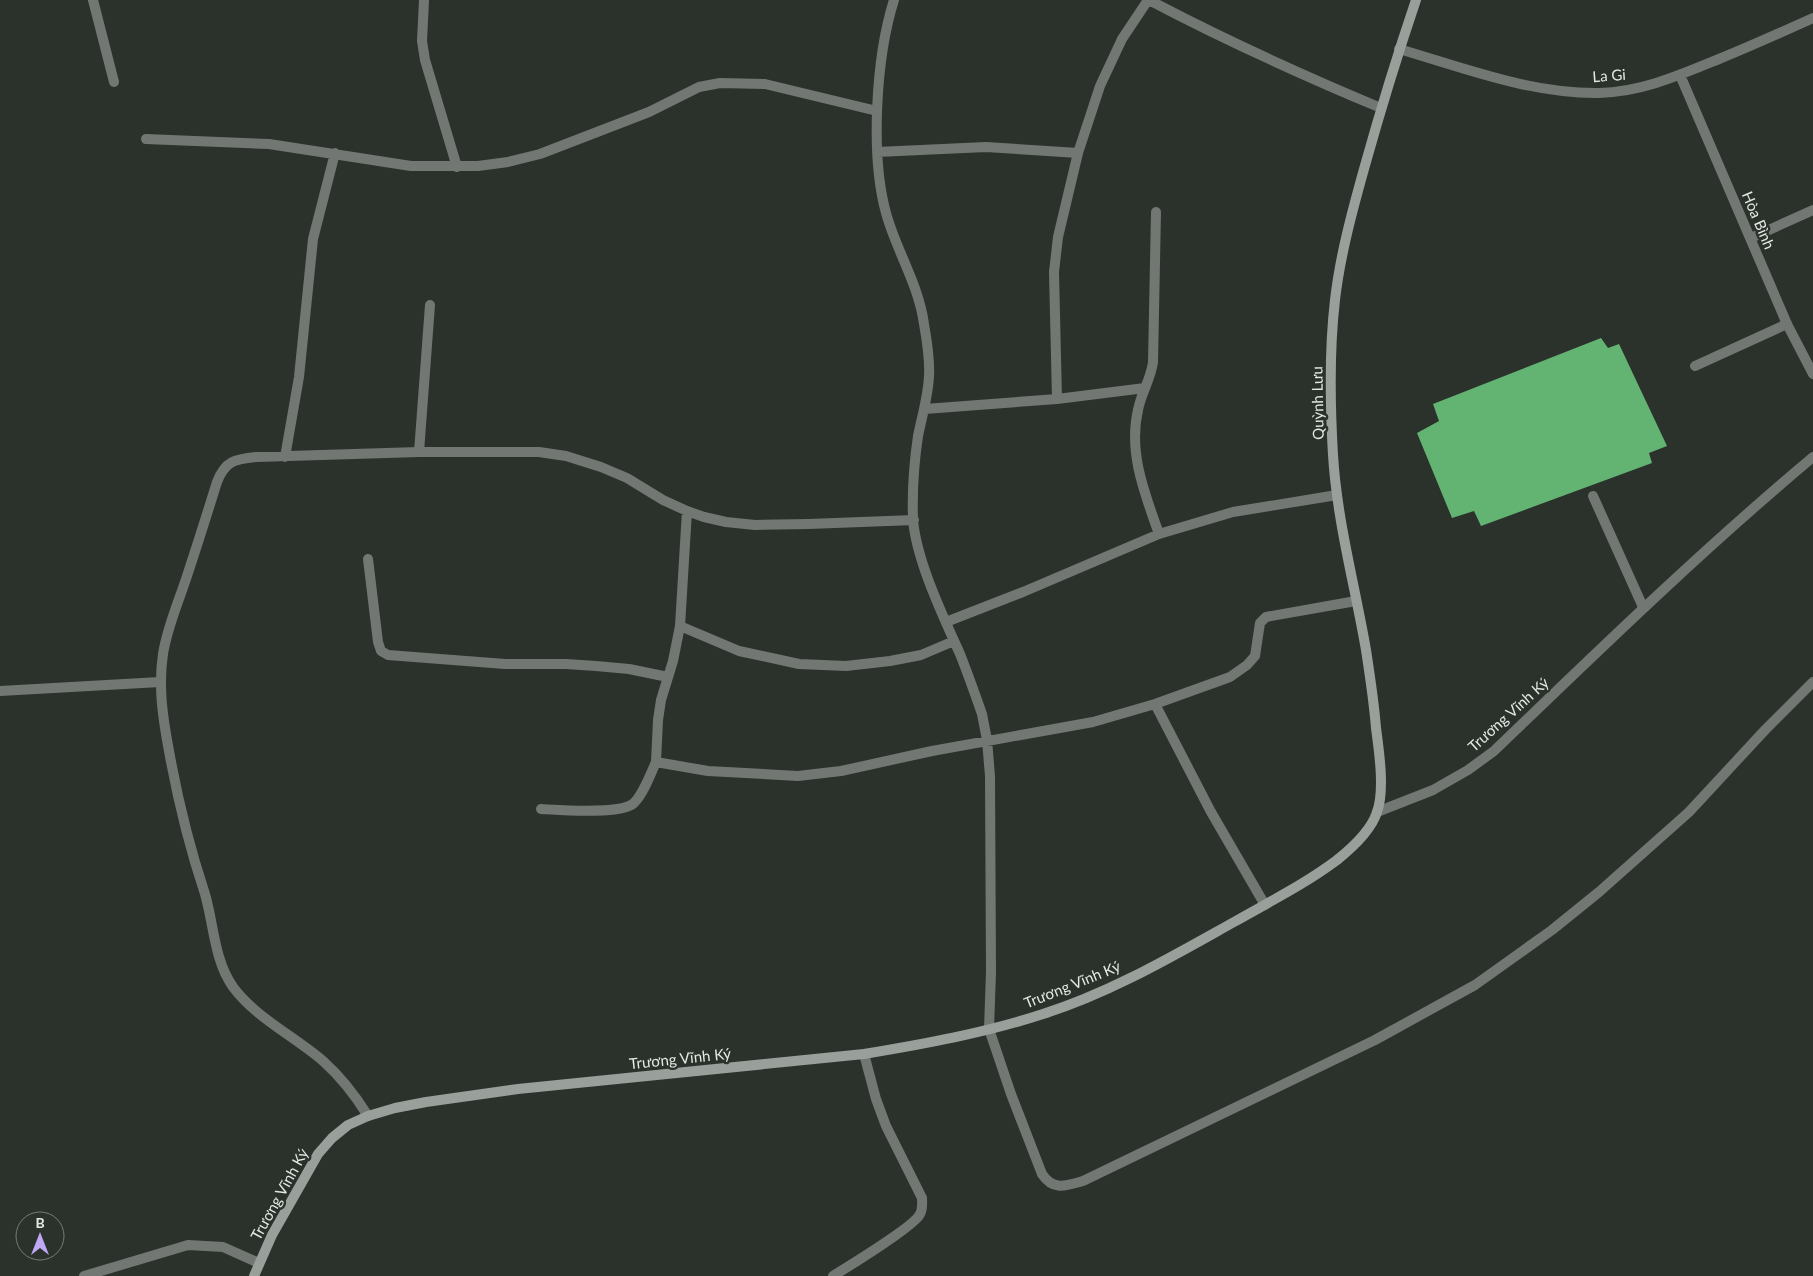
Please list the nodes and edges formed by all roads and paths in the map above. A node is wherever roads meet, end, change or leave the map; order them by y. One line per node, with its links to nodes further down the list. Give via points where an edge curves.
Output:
1 (93, 0): 9 (street)
2 (424, 0): 16 (street, via 422,41 425,60)
3 (894, 0): 11 (street, via 883,47)
4 (1149, 0): 10 (street, via 1303,76); 15 (street, via 1122,38 1100,86)
5 (1416, 0): 7 (main road, Quỳnh Lưu)
6 (1813, 18): 8 (street, La Gi)
7 (1399, 49): 8 (street, La Gi, via 1493,77 1571,92 1623,91); 10 (main road, Quỳnh Lưu)
8 (1680, 76): 19 (street, Hòa Bình)
9 (114, 82)
10 (1381, 108): 30 (main road, Quỳnh Lưu, via 1353,209 1335,298 1331,383)
11 (878, 112): 13 (street); 16 (street, via 765,84 720,83 699,87 648,112 540,154 508,162)
12 (146, 139): 14 (street, via 269,144)
13 (877, 152): 15 (street, via 986,147); 26 (street, via 886,213 924,320 929,376)
14 (335, 153): 16 (street, via 384,163); 28 (street, via 313,239 299,377)
15 (1078, 153): 25 (street, via 1058,236 1054,272)
16 (457, 167)
17 (1813, 210): 19 (street)
18 (1156, 212): 24 (street, via 1153,362)
19 (1751, 238): 21 (street, Hòa Bình)
20 (430, 305): 27 (street)
21 (1787, 324): 22 (street); 23 (street, Hòa Bình)
22 (1696, 366)
23 (1813, 374)
24 (1145, 388): 25 (street); 34 (street, via 1135,425 1136,460)
25 (1057, 399): 26 (street)
26 (925, 409): 33 (street, via 914,463)
27 (419, 452): 28 (street); 32 (street, via 539,452 566,456 628,478)
28 (285, 457): 42 (street, via 243,458 221,472 171,623)
29 (1813, 457): 37 (street, Trương Vĩnh Ký)
30 (1337, 495): 34 (street, via 1233,512); 36 (main road, Quỳnh Lưu)
31 (1593, 496): 37 (street)
32 (687, 511): 33 (street, via 726,522 755,525); 39 (street)
33 (914, 520): 38 (street, via 923,562)
34 (1160, 534): 38 (street)
35 (368, 559): 41 (street, via 378,642 380,651 388,655 505,664 596,666)
36 (1356, 601): 45 (street, via 1266,617 1260,624 1255,656 1247,665 1230,677); 49 (main road, Quỳnh Lưu, via 1371,683 1379,755)
37 (1643, 607): 49 (street, Trương Vĩnh Ký, via 1494,751 1434,790)
38 (946, 622): 40 (street)
39 (680, 626): 40 (street, via 739,651 799,664 846,666 890,661 920,655); 41 (street)
40 (954, 641): 46 (street, via 982,714)
41 (668, 677): 47 (street, via 658,720)
42 (160, 682): 44 (street); 53 (street, via 162,713 177,795 225,975 254,1008 342,1079)
43 (1813, 682): 51 (street, via 1689,812 1586,903 1475,984 1375,1040 1083,1181 1056,1186 1047,1182 1042,1174)
44 (0, 692)
45 (1155, 704): 46 (street, via 1093,722); 50 (street, via 1211,812)
46 (987, 740): 47 (street, via 841,771 798,776 708,771); 51 (street, via 991,882)
47 (656, 762): 48 (street, via 633,804 590,811)
48 (541, 809)
49 (1377, 812): 50 (main road, Trương Vĩnh Ký, via 1369,828 1337,860)
50 (1265, 904): 51 (main road, Trương Vĩnh Ký, via 1144,971 1093,995)
51 (989, 1029): 52 (main road, Trương Vĩnh Ký)
52 (864, 1054): 53 (main road, Trương Vĩnh Ký, via 518,1089 426,1102); 57 (street, via 886,1126 922,1198 922,1208 920,1216 908,1227)
53 (368, 1116): 54 (main road, Trương Vĩnh Ký, via 348,1125 318,1154)
54 (259, 1263): 55 (street, via 223,1247 188,1245); 56 (main road, Trương Vĩnh Ký)
55 (84, 1276)
56 (254, 1276)
57 (833, 1276)

